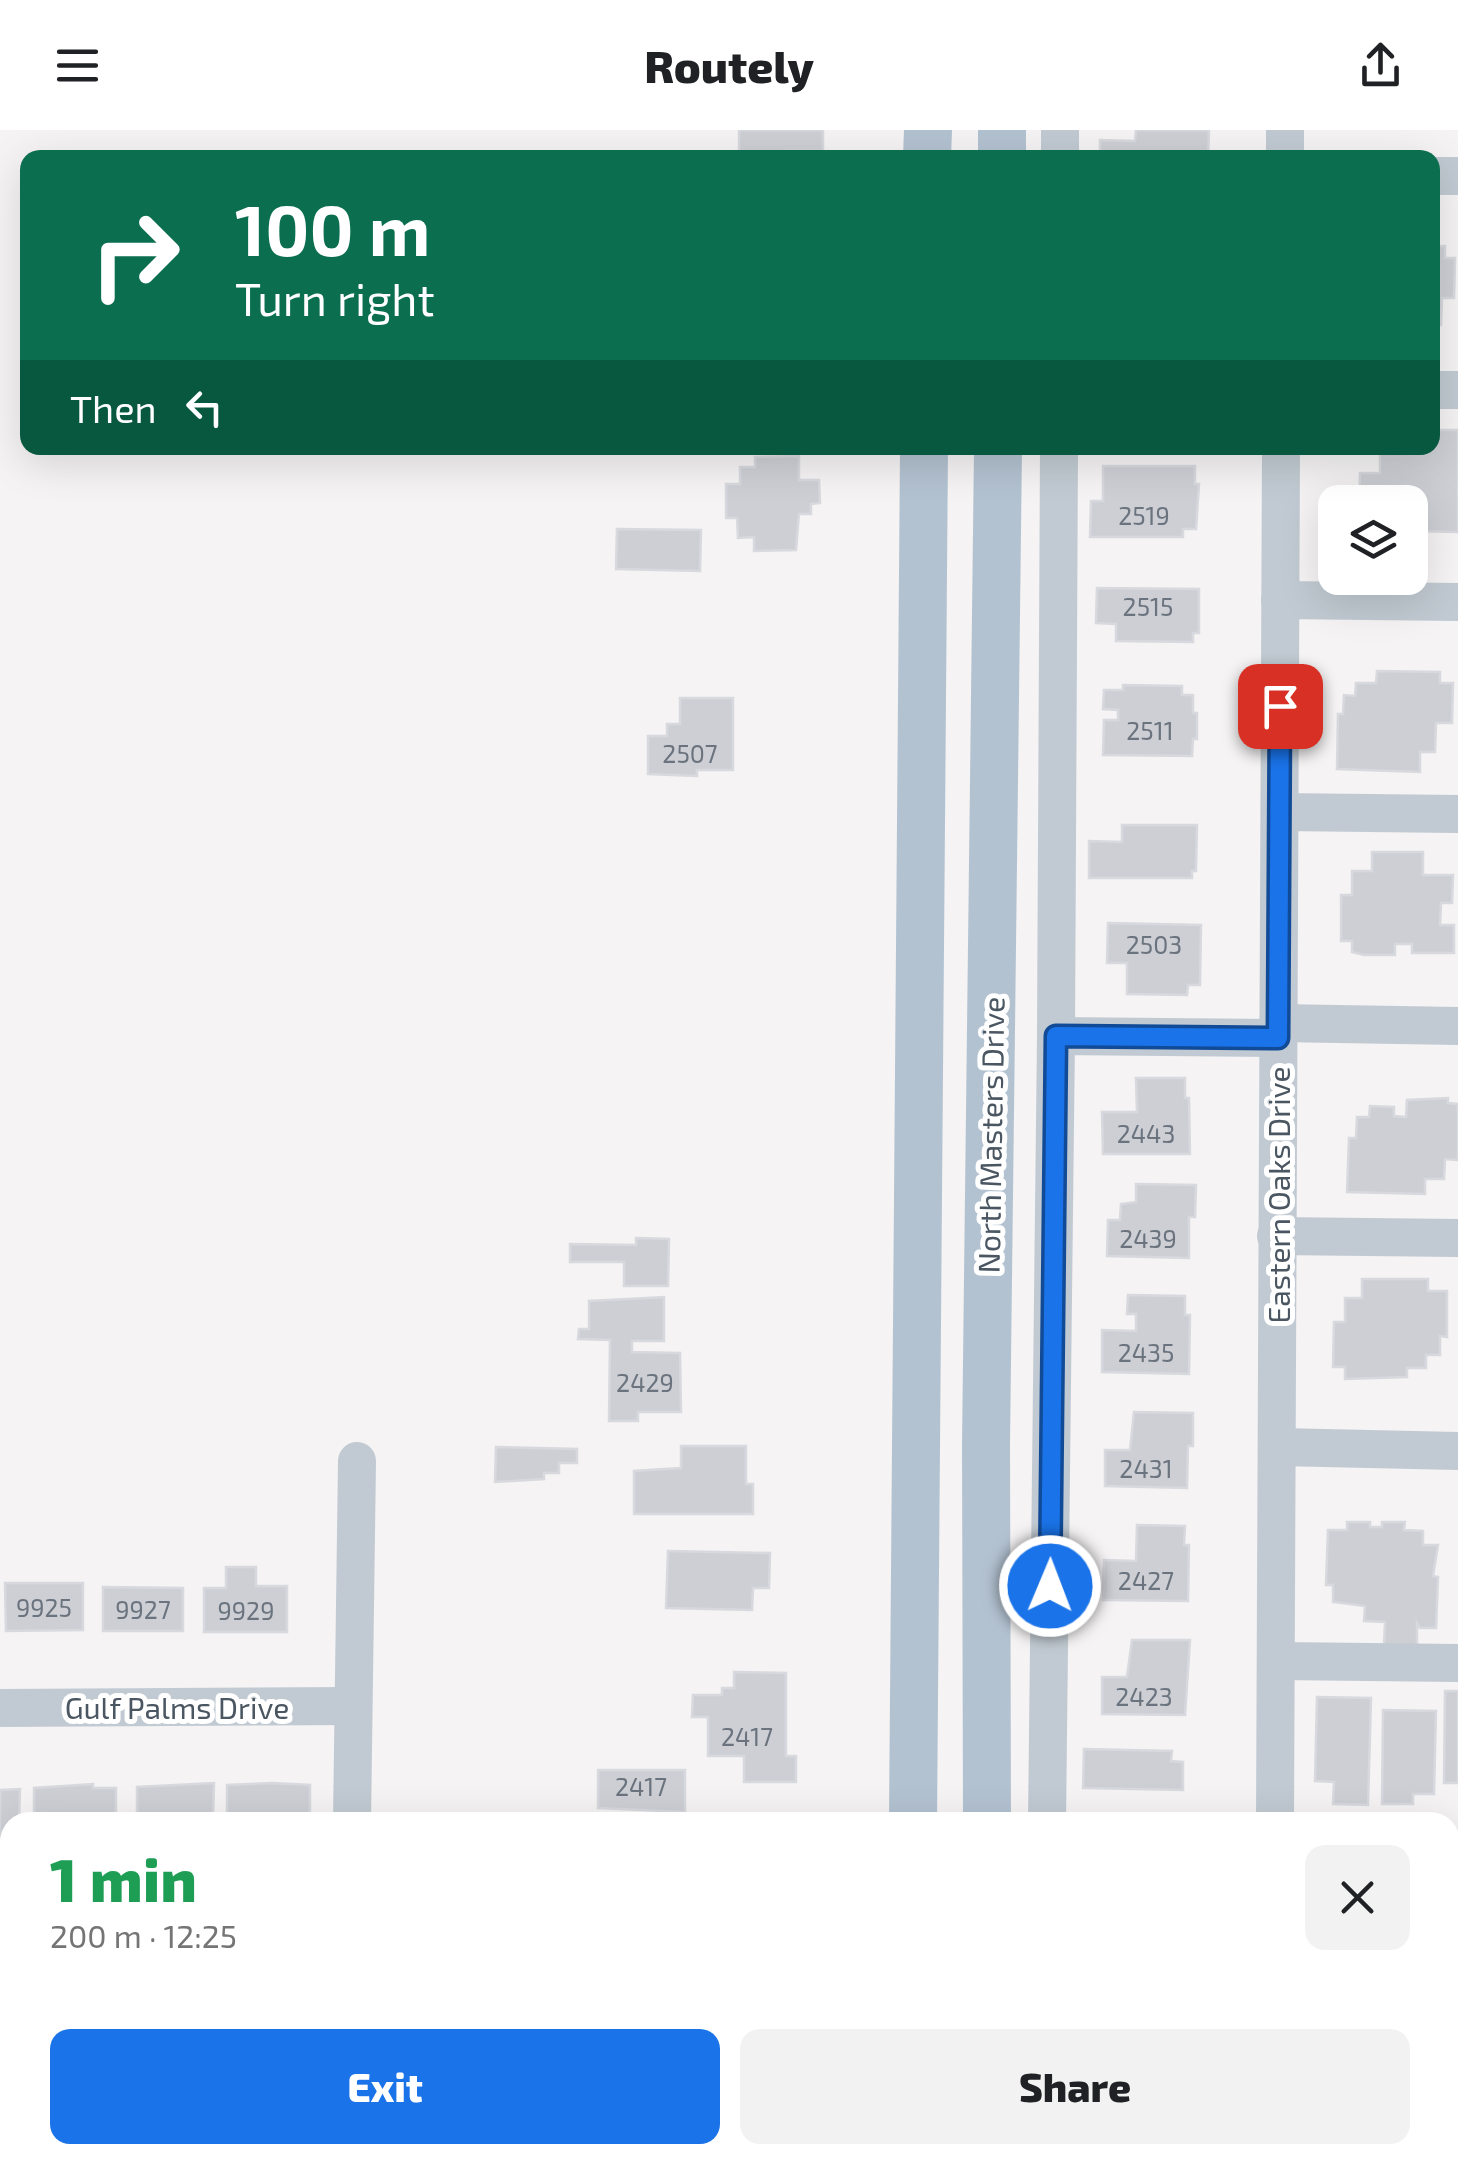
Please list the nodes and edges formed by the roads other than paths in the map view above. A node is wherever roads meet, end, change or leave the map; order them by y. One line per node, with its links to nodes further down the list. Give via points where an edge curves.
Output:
1 (924, 455): 7 (main road)
2 (998, 455): 8 (main road, North Masters Drive)
3 (1059, 455): 13 (street)
4 (1280, 455): 5 (street, Eastern Oaks Drive)
5 (1280, 600): 6 (street); 9 (street, Eastern Oaks Drive)
6 (1458, 602)
7 (921, 714): 8 (main road); 16 (main road)
8 (995, 716): 17 (main road, North Masters Drive)
9 (1280, 812): 10 (street); 12 (street, Eastern Oaks Drive)
10 (1458, 814)
11 (1458, 1026): 12 (street)
12 (1278, 1031): 13 (street); 14 (street, Eastern Oaks Drive)
13 (1056, 1036): 28 (street)
14 (1276, 1236): 15 (street); 18 (street, Eastern Oaks Drive)
15 (1458, 1238)
16 (915, 1442): 17 (main road); 26 (main road)
17 (986, 1444): 27 (main road, North Masters Drive)
18 (1279, 1447): 19 (street); 21 (street, Eastern Oaks Drive)
19 (1458, 1450)
20 (357, 1461): 23 (street)
21 (1277, 1660): 22 (street); 29 (street, Eastern Oaks Drive)
22 (1458, 1663)
23 (354, 1706): 24 (street, Gulf Palms Drive); 25 (street)
24 (0, 1708)
25 (352, 1812)
26 (913, 1812)
27 (987, 1812)
28 (1047, 1812)
29 (1275, 1812)

